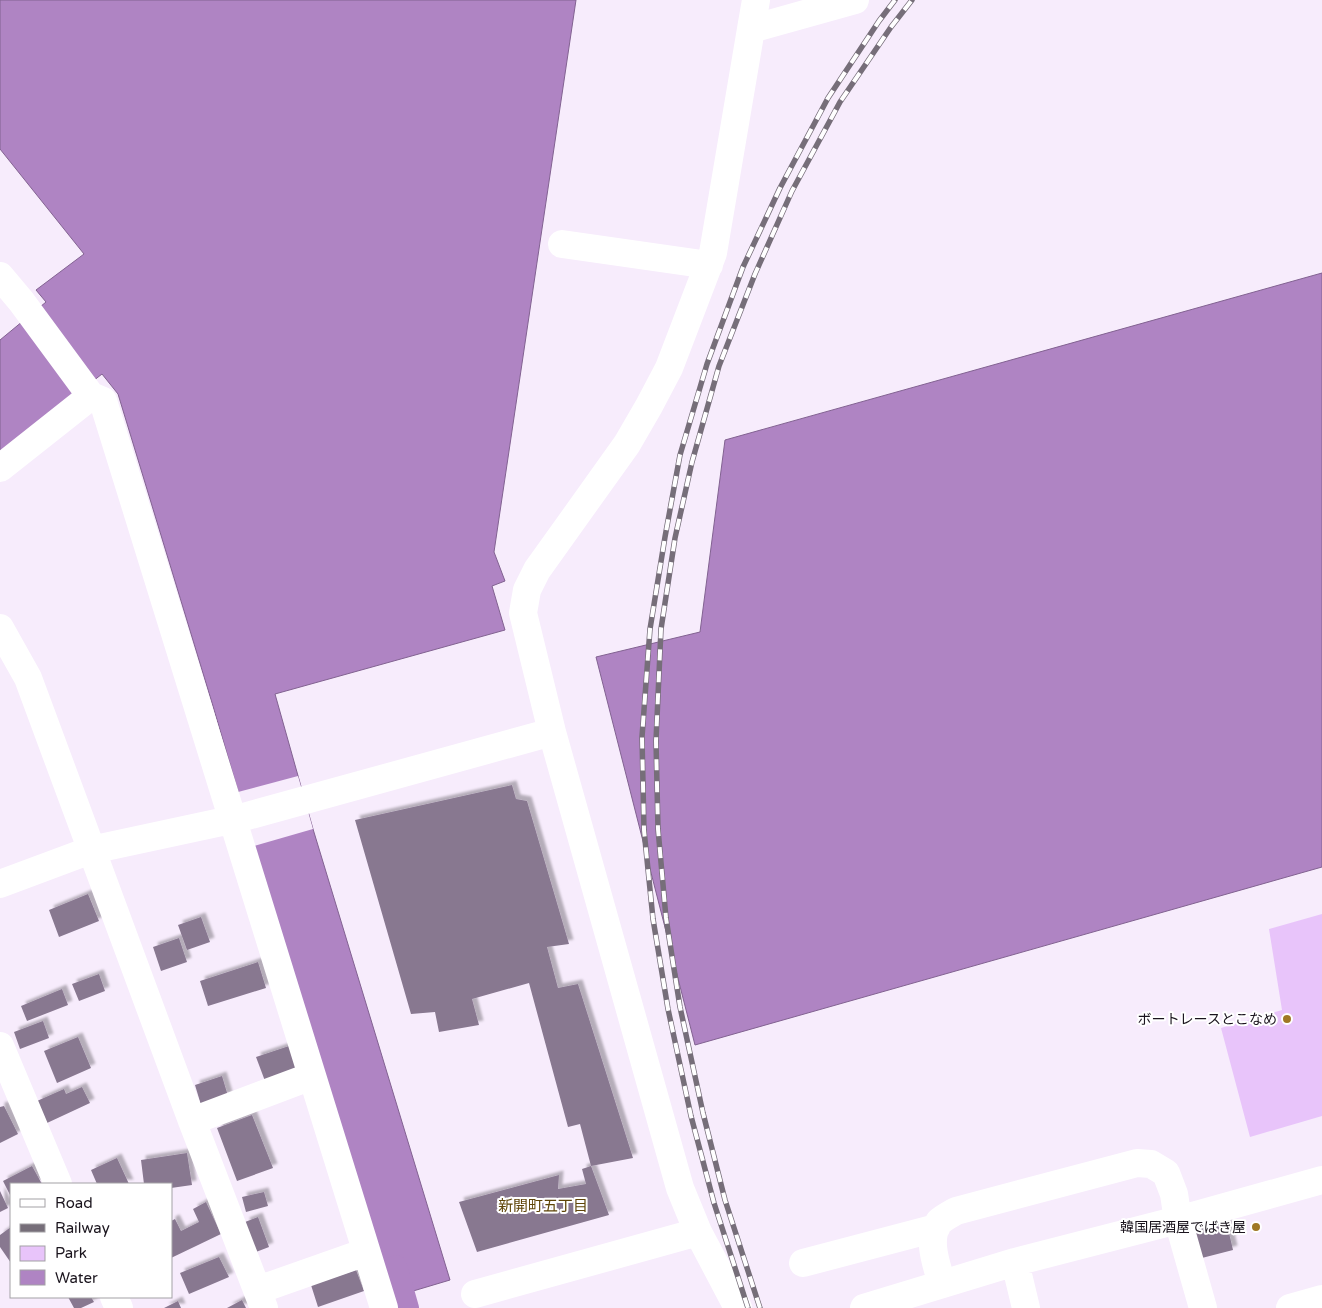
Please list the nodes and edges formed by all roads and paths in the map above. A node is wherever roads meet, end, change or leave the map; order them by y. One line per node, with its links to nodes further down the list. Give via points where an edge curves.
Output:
1 (756, 0): 3 (street)
2 (855, 0): 3 (street)
3 (751, 29): 5 (street, via 713,252)
4 (562, 244): 5 (street)
5 (708, 265): 10 (street, via 669,368 649,406 627,444 537,570 527,590 523,613)
6 (0, 276): 7 (street)
7 (91, 396): 8 (street); 11 (street, via 103,400)
8 (0, 468)
9 (0, 628): 12 (street, via 28,678)
10 (552, 732): 11 (street); 21 (street, via 680,1188)
11 (237, 819): 12 (street); 15 (street)
12 (91, 850): 13 (street); 16 (street)
13 (0, 884)
14 (0, 1046): 18 (street)
15 (312, 1076): 16 (street); 22 (street)
16 (192, 1121): 27 (street)
17 (1322, 1180): 19 (street)
18 (58, 1183)
19 (1178, 1220): 20 (street, via 1174,1194 1166,1173 1151,1164 1137,1163 956,1211); 23 (street); 33 (street)
20 (936, 1228): 24 (street); 25 (street, via 934,1253)
21 (698, 1232): 26 (street); 30 (street)
22 (366, 1252): 27 (street); 29 (street)
23 (1015, 1262): 25 (street); 32 (street)
24 (803, 1263)
25 (942, 1284): 31 (street)
26 (475, 1294)
27 (261, 1299)
28 (1322, 1299): 34 (street)
29 (384, 1308)
30 (738, 1308)
31 (864, 1308)
32 (1026, 1308)
33 (1204, 1308)
34 (1290, 1308)

